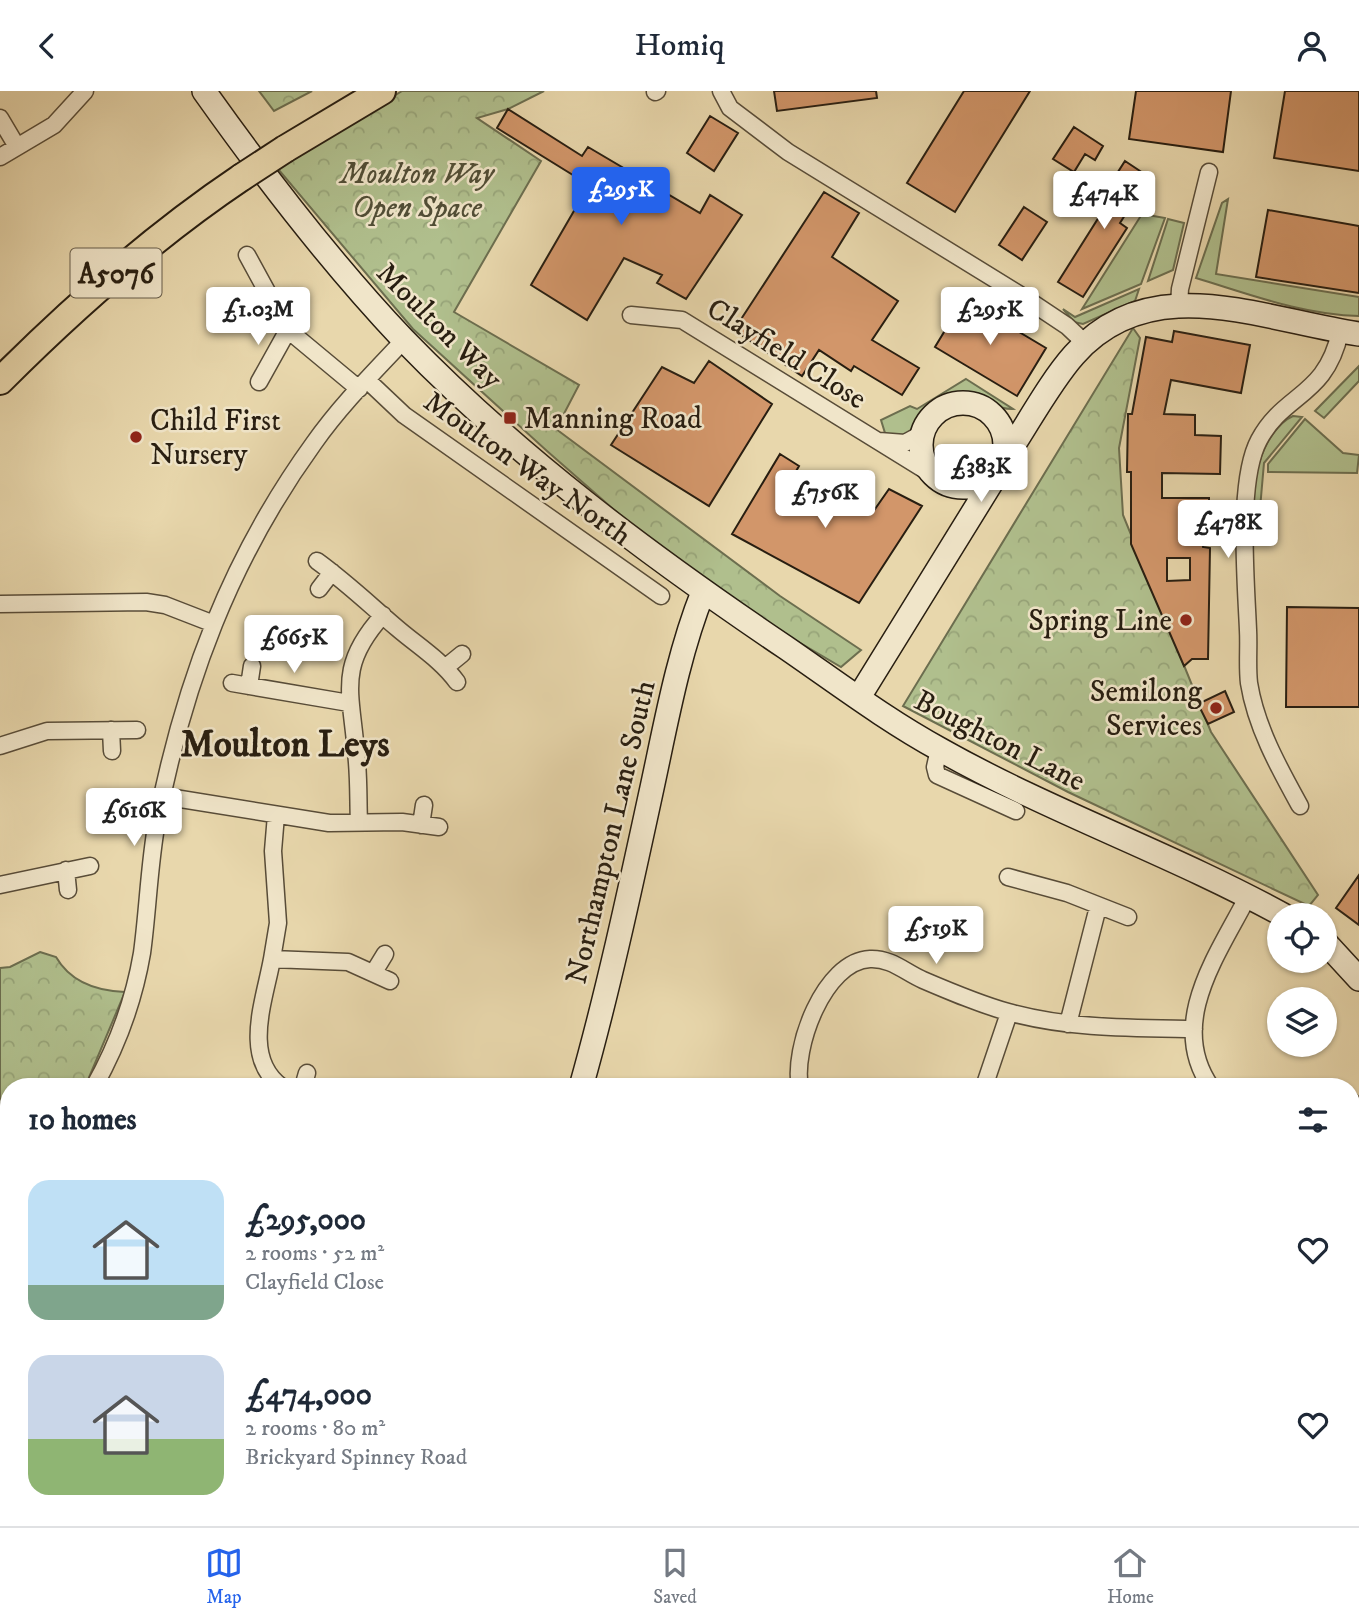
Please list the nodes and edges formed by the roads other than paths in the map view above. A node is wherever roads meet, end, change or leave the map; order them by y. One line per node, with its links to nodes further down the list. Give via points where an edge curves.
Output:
1 (85, 91): 6 (street, via 54,125)
2 (204, 91): 14 (street, Moulton Way, via 322,246)
3 (382, 91): 16 (main road, A5076, bridge, via 285,149 172,226)
4 (721, 91): 15 (street, via 730,108 788,152 1022,296)
5 (0, 118): 6 (street)
6 (16, 145): 7 (street)
7 (0, 157)
8 (1209, 172): 10 (street)
9 (247, 254): 12 (street, Moulton Way North)
10 (1179, 305): 13 (street, via 1215,307); 15 (street, via 1129,314)
11 (631, 315): 22 (street, Clayfield Close, via 682,320)
12 (288, 330): 17 (street); 18 (street, Moulton Way North)
13 (1350, 333): 49 (street, via 1321,377 1260,438 1248,473 1249,683 1270,750)
14 (404, 340): 18 (street); 29 (street, Moulton Way, via 556,477)
15 (1085, 343): 19 (street, via 1062,369)
16 (0, 381)
17 (259, 382)
18 (363, 384): 30 (street, Moulton Way North); 33 (street, via 284,487 258,529)
19 (1037, 411): 20 (street); 23 (street)
20 (994, 417): 21 (street, via 972,404 947,406); 23 (street, via 1004,437)
21 (923, 433): 22 (street, Clayfield Close, via 894,444); 24 (street, via 924,462)
22 (870, 439): 24 (street, Clayfield Close)
23 (1001, 467): 24 (street, via 975,485); 25 (street)
24 (942, 481): 25 (street, via 959,506)
25 (956, 538): 40 (street)
26 (317, 561): 27 (street)
27 (332, 572): 28 (street); 32 (street)
28 (319, 589)
29 (703, 592): 40 (street, Boughton Lane); 75 (street, Northampton Lane South, via 671,702)
30 (661, 596)
31 (0, 604): 33 (street, via 146,603 165,605)
32 (383, 615): 36 (street); 41 (street, via 355,654)
33 (214, 624): 47 (street, via 174,738)
34 (462, 654): 36 (street)
35 (252, 666): 39 (street)
36 (446, 667): 37 (street)
37 (457, 682)
38 (232, 683): 39 (street)
39 (249, 686): 41 (street)
40 (859, 698): 45 (street, Boughton Lane)
41 (349, 703): 52 (street)
42 (111, 730): 43 (street); 44 (street, via 47,731); 46 (street)
43 (137, 730)
44 (0, 746)
45 (939, 749): 50 (street, via 937,775); 60 (street, Boughton Lane)
46 (112, 751)
47 (162, 796): 51 (street); 73 (street, via 136,980 122,1028)
48 (424, 805): 53 (street)
49 (1300, 806)
50 (1016, 811)
51 (276, 815): 52 (street); 66 (street, via 273,851 278,923)
52 (359, 823): 53 (street)
53 (421, 825): 54 (street)
54 (439, 827)
55 (90, 866): 56 (street)
56 (66, 870): 58 (street); 59 (street)
57 (1008, 877): 62 (street, via 1068,893)
58 (0, 885)
59 (68, 890)
60 (1248, 895): 61 (street, Boughton Lane); 72 (street, via 1202,985)
61 (1267, 906)
62 (1098, 908): 63 (street); 71 (street)
63 (1128, 918)
64 (385, 954): 67 (street)
65 (1337, 955): 68 (street)
66 (272, 959): 67 (street, via 348,962); 74 (street, via 258,1048)
67 (374, 972): 69 (street)
68 (1359, 979)
69 (390, 981)
70 (1009, 1013): 71 (street); 76 (street, via 940,988 883,959 849,964 821,995 797,1065); 77 (street)
71 (1068, 1024): 72 (street)
72 (1194, 1029): 78 (street, via 1199,1063)
73 (98, 1078)
74 (272, 1078)
75 (583, 1078)
76 (799, 1078)
77 (987, 1078)
78 (1206, 1078)

